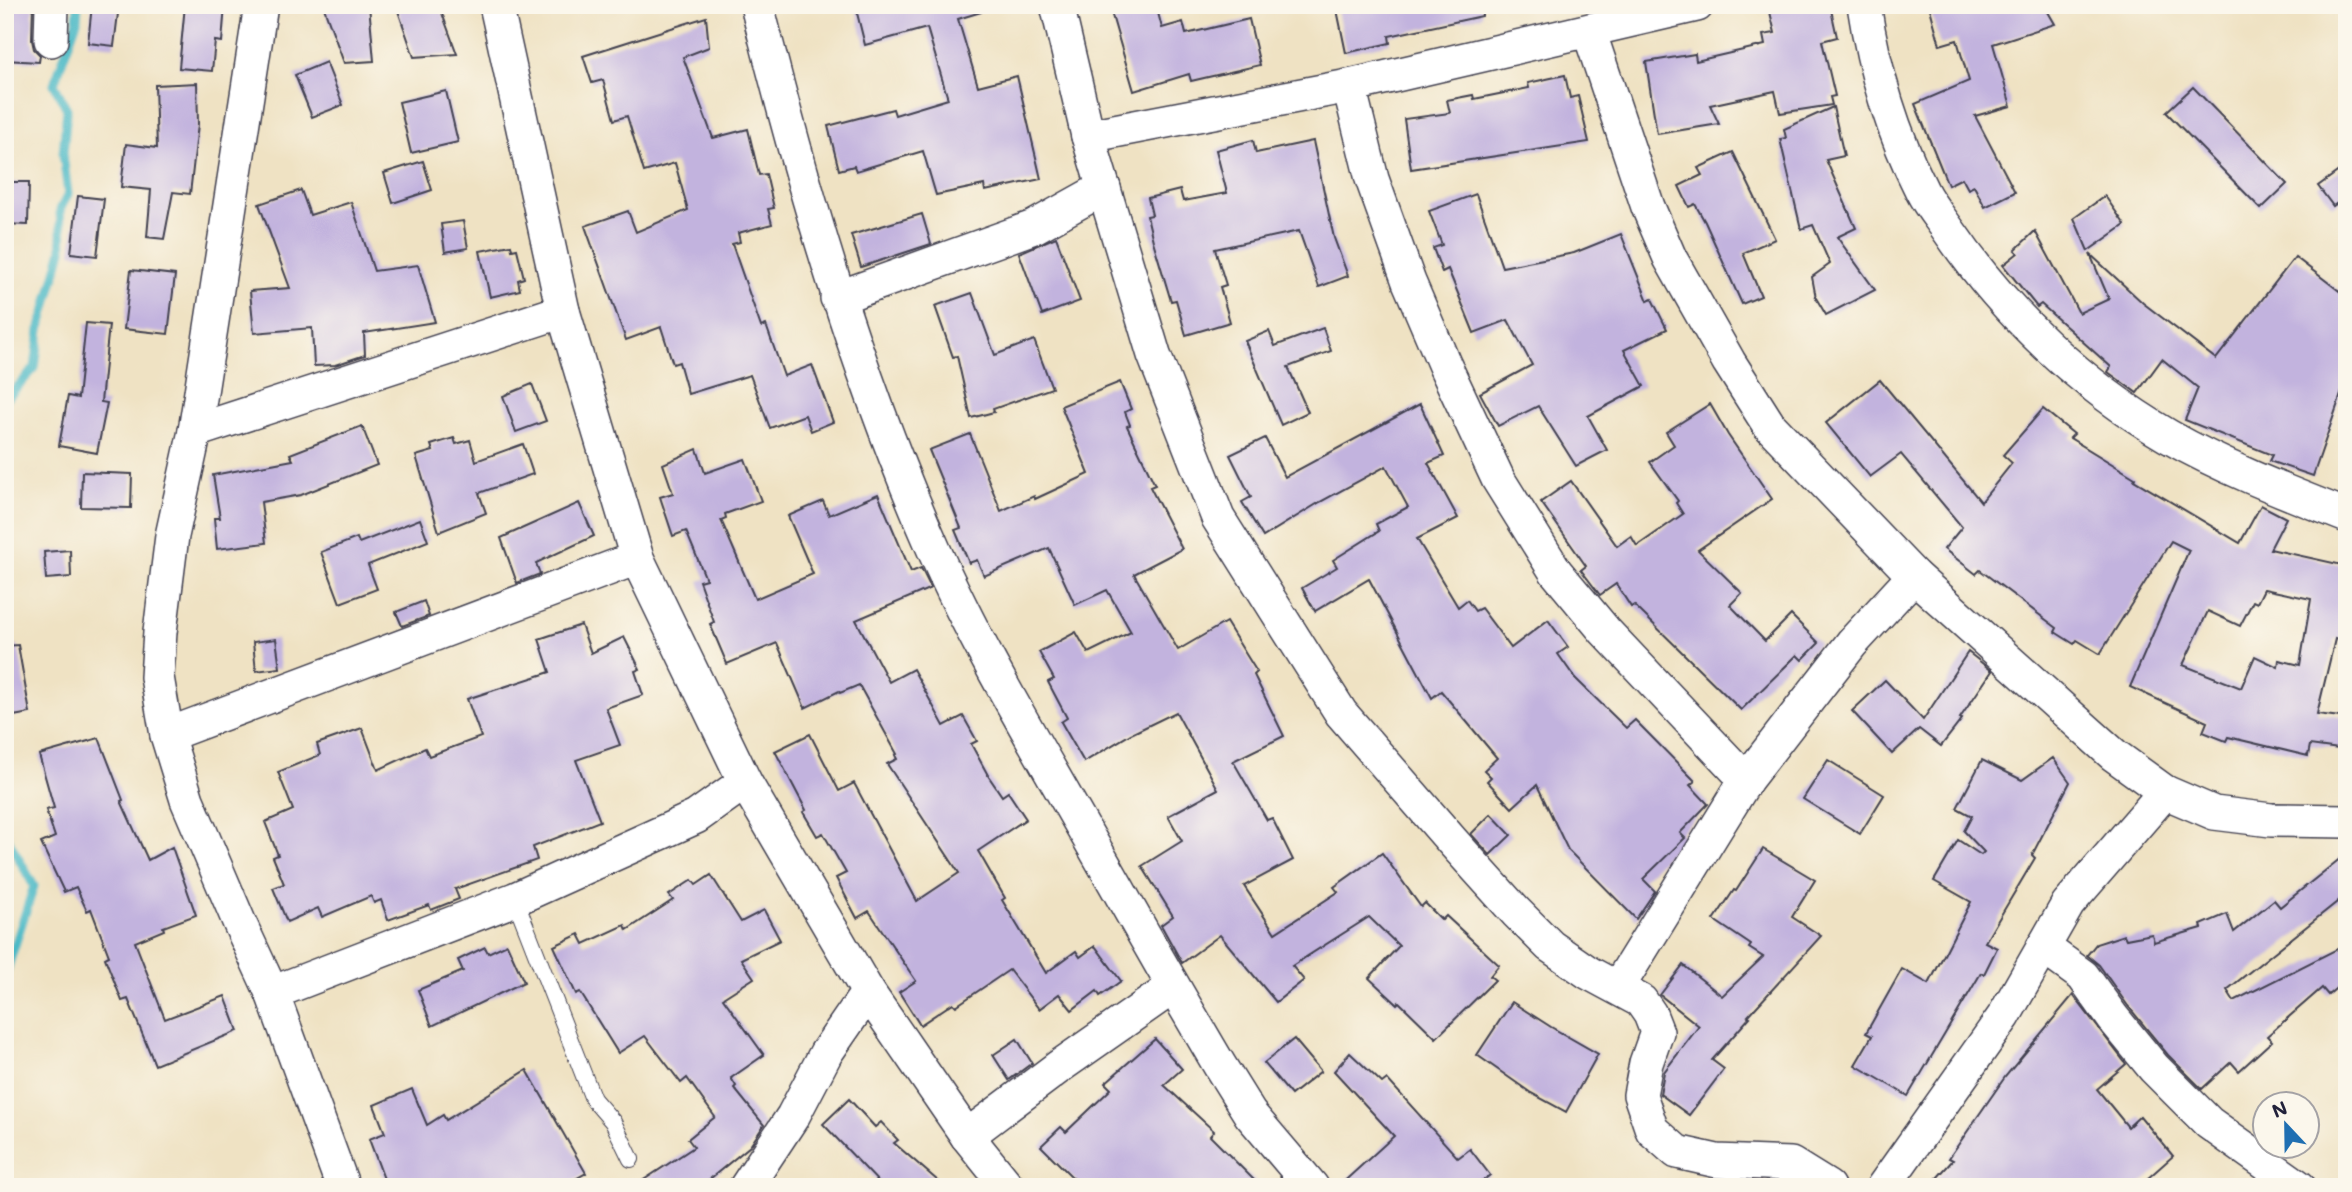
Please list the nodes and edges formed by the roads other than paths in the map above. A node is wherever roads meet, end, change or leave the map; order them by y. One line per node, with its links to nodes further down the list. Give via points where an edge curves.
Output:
1 (52, 5): 9 (street)
2 (261, 5): 15 (street)
3 (496, 5): 14 (street)
4 (757, 5): 13 (street)
5 (1057, 5): 11 (street)
6 (1697, 5): 8 (street)
7 (1864, 5): 16 (street, via 1883,100 1923,193 1967,258 2026,326 2093,384 2168,436 2265,484)
8 (1589, 31): 10 (street); 18 (street, via 1647,207 1670,258 1730,362 1769,425)
9 (51, 40)
10 (1349, 86): 11 (street); 20 (street, via 1372,179 1409,282 1498,478 1556,572 1605,631)
11 (1088, 136): 12 (street)
12 (1104, 188): 13 (street, via 1034,227); 27 (street, via 1154,355 1218,518 1341,713 1550,946)
13 (837, 298): 26 (street, via 889,439 958,601)
14 (563, 311): 15 (street); 17 (street)
15 (195, 431): 19 (street, via 172,536 160,632 157,677)
16 (2347, 516)
17 (637, 558): 19 (street); 21 (street)
18 (1914, 576): 20 (street, via 1852,643); 22 (street, via 2114,755)
19 (167, 735): 29 (street, via 187,800)
20 (1746, 780): 27 (street)
21 (745, 782): 24 (street, via 696,817); 28 (street)
22 (2165, 792): 23 (street, via 2214,813 2271,820); 25 (street, via 2068,904)
23 (2347, 821)
24 (515, 899): 29 (street); 31 (lane, via 593,1099 613,1122)
25 (2043, 947): 37 (street, via 2004,1016); 38 (street, via 2083,976 2154,1068 2209,1123)
26 (1173, 987): 30 (street); 35 (street, via 1250,1114)
27 (1618, 987): 36 (street, via 1641,1001 1657,1032 1640,1095 1652,1130 1677,1152 1717,1161 1791,1164)
28 (869, 992): 30 (street); 33 (street, via 826,1052 793,1116)
29 (272, 993): 32 (street)
30 (967, 1136): 34 (street)
31 (631, 1159)
32 (343, 1187)
33 (746, 1187)
34 (1008, 1187)
35 (1312, 1187)
36 (1828, 1187)
37 (1883, 1187)
38 (2299, 1187)

